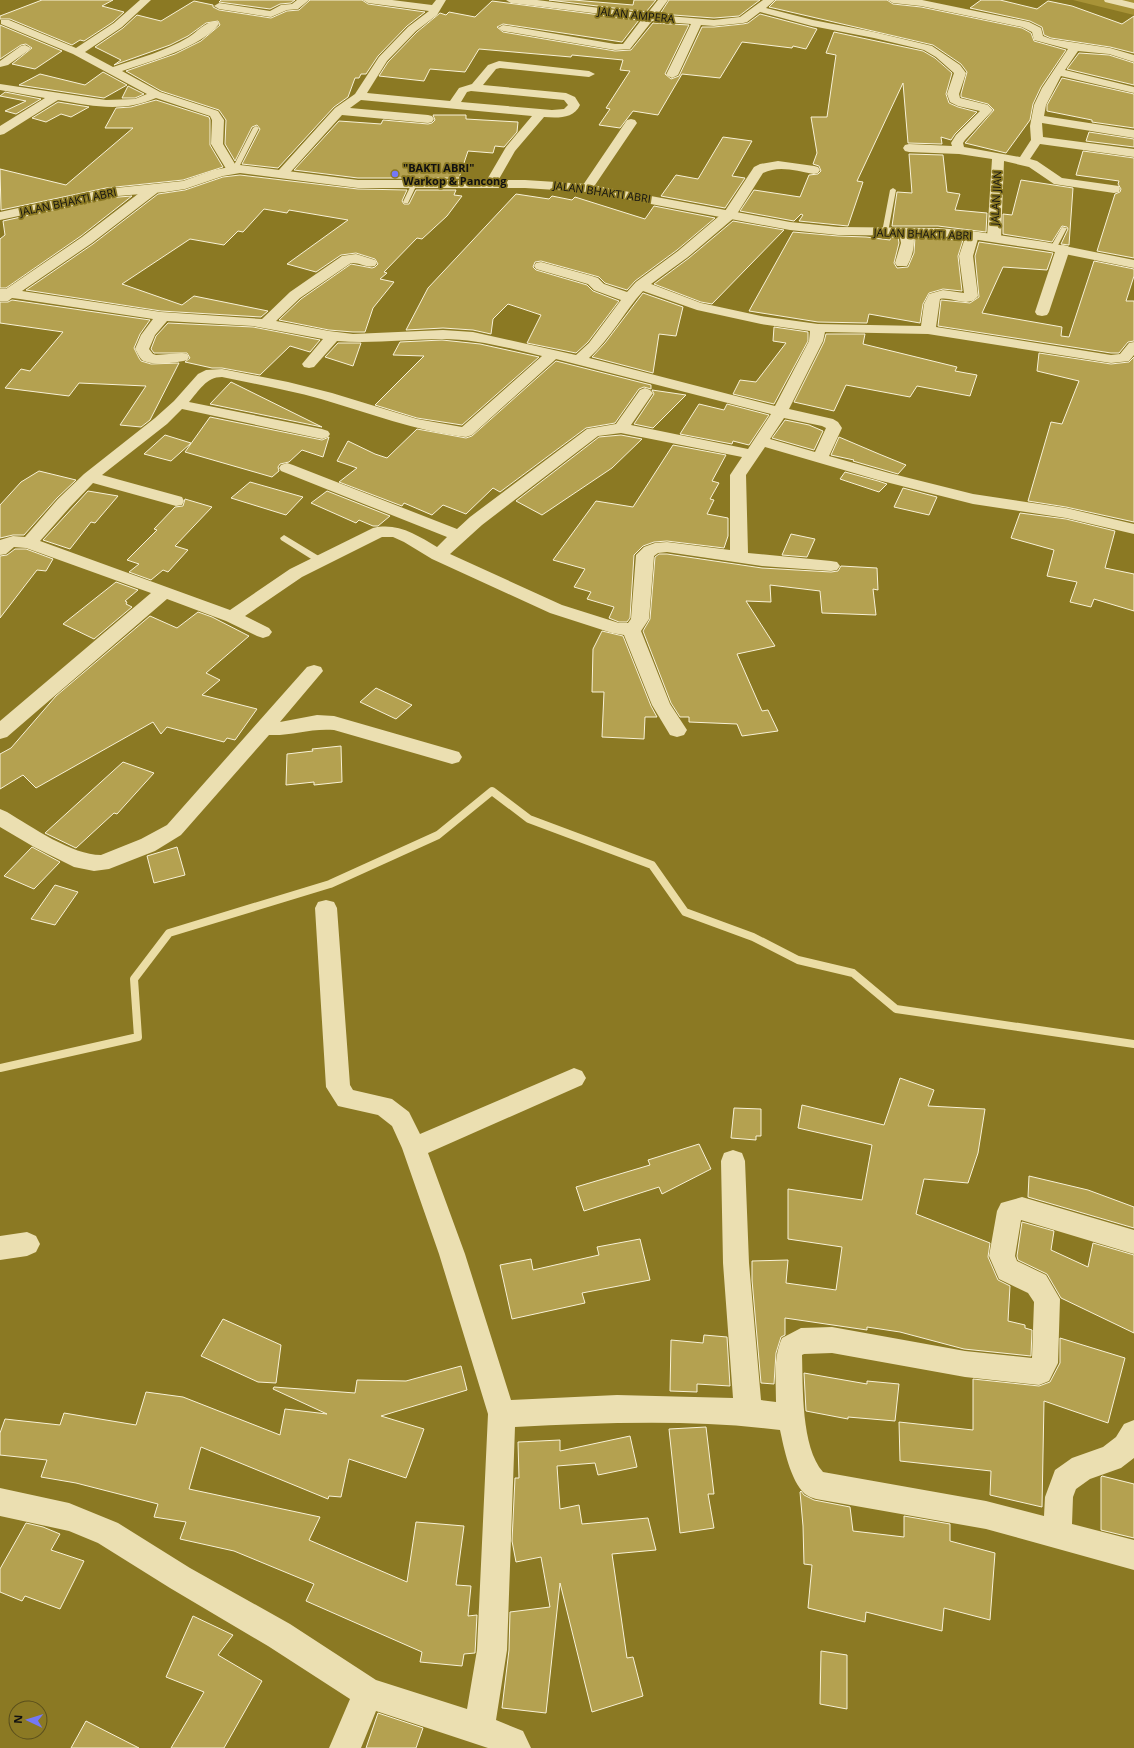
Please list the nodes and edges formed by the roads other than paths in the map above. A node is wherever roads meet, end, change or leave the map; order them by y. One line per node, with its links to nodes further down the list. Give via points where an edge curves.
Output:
1 (146, 0): 29 (street, via 118,25)
2 (304, 0): 12 (street, via 294,7 285,7 271,14)
3 (368, 0): 10 (street)
4 (511, 0): 11 (street, JALAN AMPERA)
5 (663, 0): 17 (street)
6 (770, 0): 15 (street, JALAN AMPERA)
7 (893, 0): 27 (street, via 921,3 1025,24 1037,30 1038,38)
8 (1110, 0): 13 (street)
9 (627, 2): 16 (street)
10 (439, 5): 41 (street, via 383,59)
11 (550, 5): 16 (street, JALAN AMPERA); 26 (street)
12 (219, 6)
13 (1134, 6)
14 (0, 9): 21 (street)
15 (759, 9): 18 (street, JALAN AMPERA); 53 (street, via 928,48 940,55 960,73 953,94 954,100 987,110 960,138 957,143)
16 (623, 14): 17 (street, JALAN AMPERA)
17 (649, 17): 19 (street, JALAN AMPERA); 26 (street, via 628,45 621,47)
18 (743, 20): 19 (street, JALAN AMPERA); 20 (street)
19 (697, 22): 35 (street)
20 (759, 22)
21 (2, 24): 29 (street)
22 (214, 24): 32 (street, via 206,32 185,44)
23 (774, 25): 25 (street)
24 (503, 28): 26 (street)
25 (798, 28)
26 (528, 31)
27 (1075, 47): 30 (street, via 1110,51); 33 (street)
28 (25, 48): 31 (street)
29 (77, 52): 32 (street)
30 (1134, 59)
31 (0, 64)
32 (112, 71): 39 (street)
33 (1058, 72): 38 (street); 45 (street, via 1040,105)
34 (589, 74): 37 (street, via 499,64 492,67)
35 (672, 75)
36 (0, 87): 40 (street)
37 (475, 87): 42 (street, via 463,90); 44 (street, via 566,97 571,99 574,105 569,112)
38 (1134, 90)
39 (156, 94): 40 (street, via 137,102 106,104); 57 (street, via 214,114 218,120 217,144)
40 (56, 96): 49 (street)
41 (359, 96): 42 (street); 43 (street)
42 (454, 104): 44 (street)
43 (339, 111): 46 (street); 59 (street)
44 (541, 113): 60 (street, via 510,150)
45 (1037, 118): 50 (street); 51 (street)
46 (428, 119)
47 (631, 123): 62 (street)
48 (256, 128): 57 (lane)
49 (0, 132)
50 (1134, 134)
51 (1037, 140): 54 (street); 56 (street)
52 (909, 148): 53 (street)
53 (959, 150): 55 (street)
54 (1134, 153)
55 (998, 158): 56 (street); 73 (street, JALAN JIAN)
56 (1023, 162): 63 (street, via 1033,164 1058,181)
57 (234, 169): 59 (street, JALAN BHAKTI ABRI); 64 (street, JALAN BHAKTI ABRI, via 185,185)
58 (814, 170): 67 (street, via 776,164 764,166 758,170)
59 (282, 174): 61 (street, JALAN BHAKTI ABRI, via 358,184)
60 (491, 183): 61 (street, JALAN BHAKTI ABRI); 62 (street, JALAN BHAKTI ABRI, via 554,184)
61 (414, 184): 66 (lane)
62 (587, 188): 67 (street, JALAN BHAKTI ABRI)
63 (1114, 189)
64 (152, 190): 68 (street, JALAN BHAKTI ABRI, via 122,190); 80 (street, via 87,240)
65 (893, 190): 70 (lane)
66 (406, 202)
67 (730, 214): 70 (street, JALAN BHAKTI ABRI, via 796,227); 79 (street)
68 (0, 216)
69 (1064, 228): 74 (lane)
70 (885, 232): 71 (street, JALAN BHAKTI ABRI)
71 (906, 232): 72 (street, JALAN BHAKTI ABRI); 76 (street, via 908,243)
72 (972, 235): 73 (street, JALAN BHAKTI ABRI); 86 (street, via 966,256 971,296 961,298 943,294 934,297)
73 (994, 238): 74 (street, JALAN BHAKTI ABRI)
74 (1059, 248): 77 (street, JALAN BHAKTI ABRI); 82 (street)
75 (370, 263): 84 (street, via 356,258 347,259 295,295)
76 (902, 263)
77 (1134, 264)
78 (541, 266): 81 (street, via 586,278 599,287)
79 (641, 285): 81 (street); 85 (street, via 697,306 761,320)
80 (3, 296): 83 (street)
81 (629, 298): 91 (street, via 594,346)
82 (1042, 312)
83 (163, 317): 84 (street, via 215,318); 90 (street, via 150,330 142,349 148,357 156,359)
84 (266, 323): 87 (street)
85 (818, 328): 86 (street); 95 (street, via 816,341)
86 (928, 330): 88 (street, via 1111,359)
87 (334, 336): 89 (street, via 373,339 428,334 458,335 507,342); 92 (street)
88 (1131, 354)
89 (552, 355): 91 (street); 94 (street, via 466,432 408,421 324,395 222,373 211,373 203,377)
90 (182, 356)
91 (579, 360): 95 (street)
92 (309, 364)
93 (645, 393): 96 (street)
94 (179, 404): 97 (street); 101 (street, via 161,422)
95 (780, 412): 98 (street); 99 (street, via 832,425 833,433)
96 (621, 428): 98 (street); 104 (street, via 593,432)
97 (322, 434)
98 (756, 447): 99 (street); 109 (street, via 738,475)
99 (820, 458): 103 (street, via 973,499 1066,513)
100 (287, 468): 104 (street)
101 (90, 477): 102 (street); 106 (street)
102 (176, 501)
103 (1134, 529)
104 (459, 536): 108 (street)
105 (284, 538): 110 (lane)
106 (30, 543): 107 (street, via 8,543); 112 (street)
107 (0, 550)
108 (438, 555): 110 (street, via 397,532 387,530); 114 (street, via 556,609 618,629)
109 (739, 557): 111 (street); 114 (street, via 667,547 650,550 646,555 640,619 636,626)
110 (319, 560): 113 (street)
111 (831, 566)
112 (164, 592): 113 (street); 119 (street)
113 (232, 616): 115 (street)
114 (631, 628): 118 (street, via 661,705)
115 (263, 632)
116 (314, 671): 117 (street)
117 (265, 728): 120 (street, via 285,729 317,722 334,723); 121 (street, via 174,830 148,845 102,863 81,861)
118 (677, 730)
119 (0, 732)
120 (452, 757)
121 (0, 817)
122 (326, 908): 124 (street, via 338,1087 346,1099 384,1106 400,1120)
123 (574, 1078): 124 (street)
124 (414, 1148): 130 (street, via 452,1254)
125 (733, 1161): 129 (street, via 736,1263)
126 (1134, 1242): 131 (street, via 1022,1208 1010,1211 1002,1256 1008,1270 1037,1284 1047,1299 1045,1363 1038,1372 965,1364 832,1340 801,1341 791,1347 789,1355)
127 (28, 1244): 128 (street)
128 (0, 1248)
129 (748, 1412): 130 (street, via 618,1409); 131 (street)
130 (502, 1414): 137 (street, via 492,1650)
131 (790, 1417): 134 (street, via 810,1480 816,1485 986,1515)
132 (1134, 1434): 134 (street, via 1126,1447 1111,1458 1082,1468 1065,1480 1059,1497)
133 (1, 1504): 136 (street, via 69,1517 108,1533 279,1635)
134 (1058, 1534): 135 (street)
135 (1134, 1555)
136 (368, 1693): 137 (street); 138 (street)
137 (479, 1729): 139 (street, via 512,1742)
138 (345, 1748)
139 (515, 1748)

